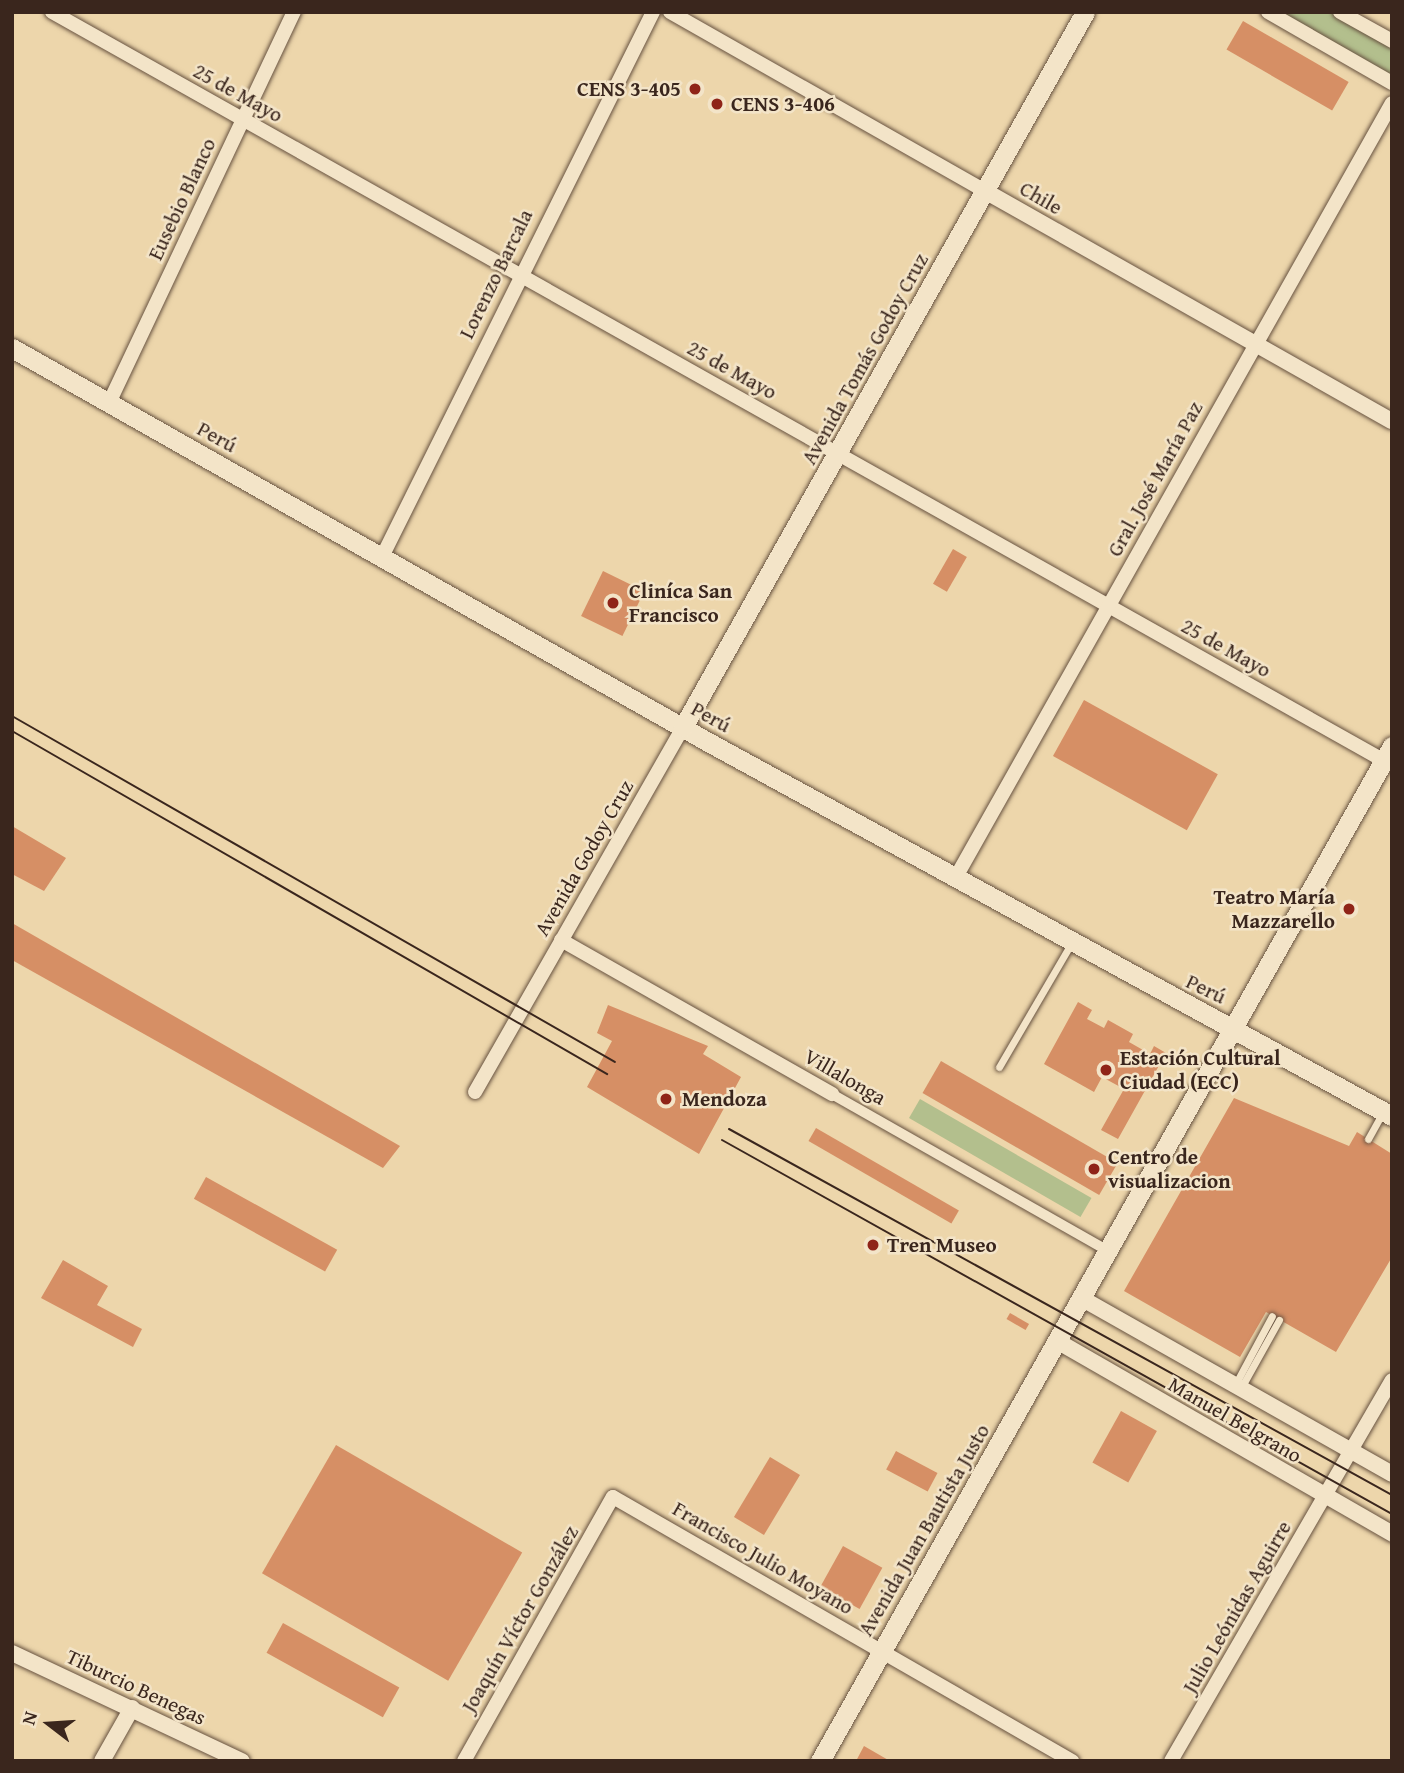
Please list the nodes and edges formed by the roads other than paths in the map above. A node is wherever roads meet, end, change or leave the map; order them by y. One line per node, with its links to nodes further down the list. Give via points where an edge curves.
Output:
1 (52, 12): 11 (street, 25 de Mayo)
2 (294, 12): 11 (street, Eusebio Blanco)
3 (653, 12): 13 (street, Lorenzo Barcala)
4 (670, 12): 12 (street, Chile)
5 (1085, 12): 12 (main road, Avenida Tomás Godoy Cruz)
6 (1268, 12): 9 (street)
7 (1340, 12): 8 (street)
8 (1392, 41)
9 (1392, 83)
10 (1392, 103): 14 (street, Gral. José María Paz)
11 (243, 120): 13 (street, 25 de Mayo); 16 (street, Eusebio Blanco)
12 (985, 191): 14 (street, Chile); 18 (main road, Avenida Tomás Godoy Cruz)
13 (518, 274): 18 (street, 25 de Mayo); 19 (street, Lorenzo Barcala)
14 (1256, 344): 17 (street, Chile); 20 (street, Gral. José María Paz)
15 (12, 348): 16 (main road, Perú)
16 (109, 403): 19 (main road, Perú)
17 (1392, 421)
18 (838, 454): 20 (street, 25 de Mayo); 21 (main road, Avenida Tomás Godoy Cruz)
19 (382, 557): 21 (main road, Perú)
20 (1108, 606): 22 (street, 25 de Mayo); 23 (street, Gral. José María Paz)
21 (683, 727): 23 (main road, Perú); 24 (street, Avenida Godoy Cruz)
22 (1389, 757): 26 (main road, Avenida Juan Bautista Justo)
23 (956, 877): 25 (main road, Perú)
24 (561, 940): 28 (street, Avenida Godoy Cruz); 29 (street, Villalonga)
25 (1072, 942): 26 (main road, Perú); 27 (lane)
26 (1234, 1027): 30 (main road, Perú); 32 (main road, Avenida Juan Bautista Justo)
27 (999, 1068)
28 (474, 1092)
29 (832, 1094): 32 (street, Villalonga)
30 (1387, 1114): 31 (lane)
31 (1368, 1139)
32 (1108, 1251): 33 (main road, Avenida Juan Bautista Justo)
33 (1082, 1298): 35 (main road, Avenida Juan Bautista Justo); 37 (street, Manuel Belgrano)
34 (1275, 1318): 37 (lane)
35 (1058, 1341): 41 (street, Manuel Belgrano); 43 (main road, Avenida Juan Bautista Justo)
36 (1392, 1380): 38 (street, Julio Leónidas Aguirre)
37 (1238, 1387): 38 (street, Manuel Belgrano)
38 (1351, 1451): 39 (street, Manuel Belgrano); 41 (street, Julio Leónidas Aguirre)
39 (1392, 1474)
40 (613, 1497): 43 (street, Francisco Julio Moyano); 48 (street, Joaquín Víctor González)
41 (1326, 1497): 42 (street, Manuel Belgrano); 51 (street, Julio Leónidas Aguirre)
42 (1392, 1534)
43 (883, 1650): 49 (main road, Avenida Juan Bautista Justo); 50 (street, Francisco Julio Moyano)
44 (12, 1653): 45 (street, Tiburcio Benegas)
45 (132, 1708): 46 (street); 47 (street, Tiburcio Benegas)
46 (102, 1761)
47 (242, 1761)
48 (464, 1761)
49 (820, 1761)
50 (1072, 1761)
51 (1171, 1761)

